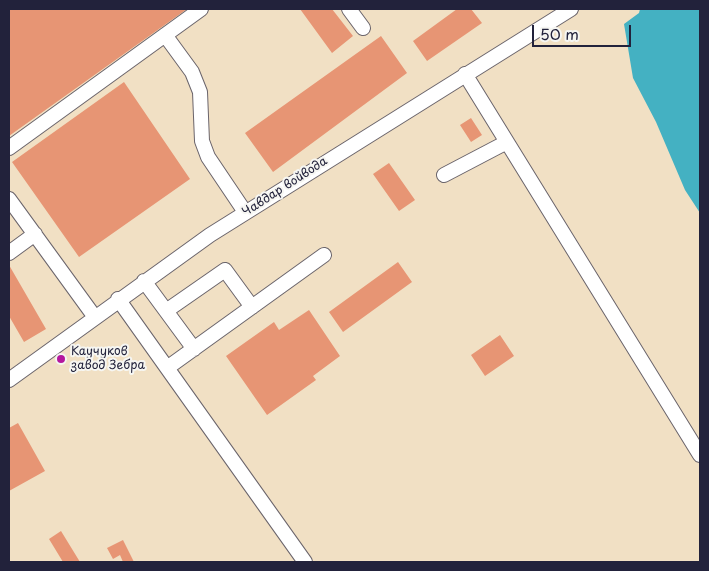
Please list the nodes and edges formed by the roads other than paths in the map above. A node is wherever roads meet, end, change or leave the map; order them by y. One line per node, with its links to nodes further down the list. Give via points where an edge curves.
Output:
1 (202, 9): 5 (street)
2 (349, 9): 4 (street)
3 (571, 9): 6 (street, Чавдар войвода)
4 (363, 28)
5 (165, 35): 8 (street); 11 (street, via 192,72 200,92 202,141 208,158)
6 (465, 74): 7 (street); 11 (street, Чавдар войвода)
7 (507, 142): 9 (street); 23 (street)
8 (9, 148)
9 (444, 175)
10 (9, 199): 12 (street)
11 (245, 212): 15 (street, Чавдар войвода)
12 (35, 234): 13 (street); 19 (street)
13 (9, 253)
14 (324, 255): 17 (street)
15 (144, 281): 16 (street, Чавдар войвода); 18 (street)
16 (118, 299): 19 (street, Чавдар войвода); 21 (street)
17 (252, 307): 18 (street, via 224,270); 20 (street)
18 (166, 311): 20 (street)
19 (94, 316): 22 (street, Чавдар войвода)
20 (194, 349): 21 (street)
21 (167, 368): 24 (street)
22 (9, 380)
23 (700, 455)
24 (305, 562)

